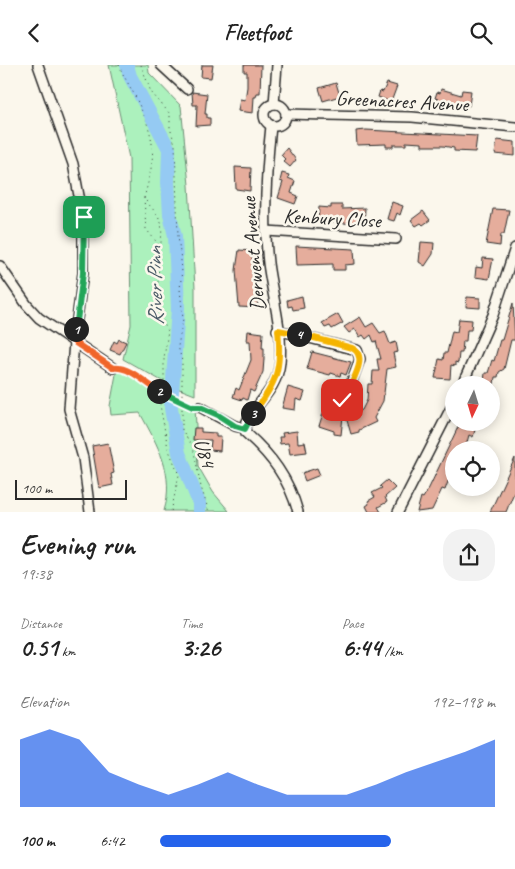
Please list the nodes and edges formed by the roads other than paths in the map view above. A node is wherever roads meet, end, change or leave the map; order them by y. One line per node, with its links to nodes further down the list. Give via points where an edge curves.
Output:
1 (38, 65): 14 (street, via 73,164 84,217 83,273)
2 (161, 65): 4 (street)
3 (277, 65): 5 (street, Derwent Avenue)
4 (187, 89)
5 (274, 104): 6 (street, via 281,106); 7 (street, Derwent Avenue, via 267,106 263,113 264,121)
6 (286, 114): 7 (street, via 282,124); 8 (street, Greenacres Avenue, via 412,117)
7 (271, 126): 9 (street, Derwent Avenue, via 265,173)
8 (515, 127)
9 (266, 231): 10 (street, Kenbury Close); 13 (street, Derwent Avenue)
10 (396, 239)
11 (515, 248): 16 (street, via 493,315)
12 (0, 266): 14 (street, via 39,318)
13 (278, 330): 17 (street, via 357,350 360,359); 20 (street, Derwent Avenue, via 280,355 277,375)
14 (74, 342): 15 (street); 21 (street, via 69,409 83,457)
15 (113, 368)
16 (466, 376)
17 (349, 389)
18 (200, 407): 20 (street)
19 (445, 420): 23 (street)
20 (245, 429): 22 (street, via 276,464)
21 (90, 511)
22 (298, 511)
23 (398, 511)

